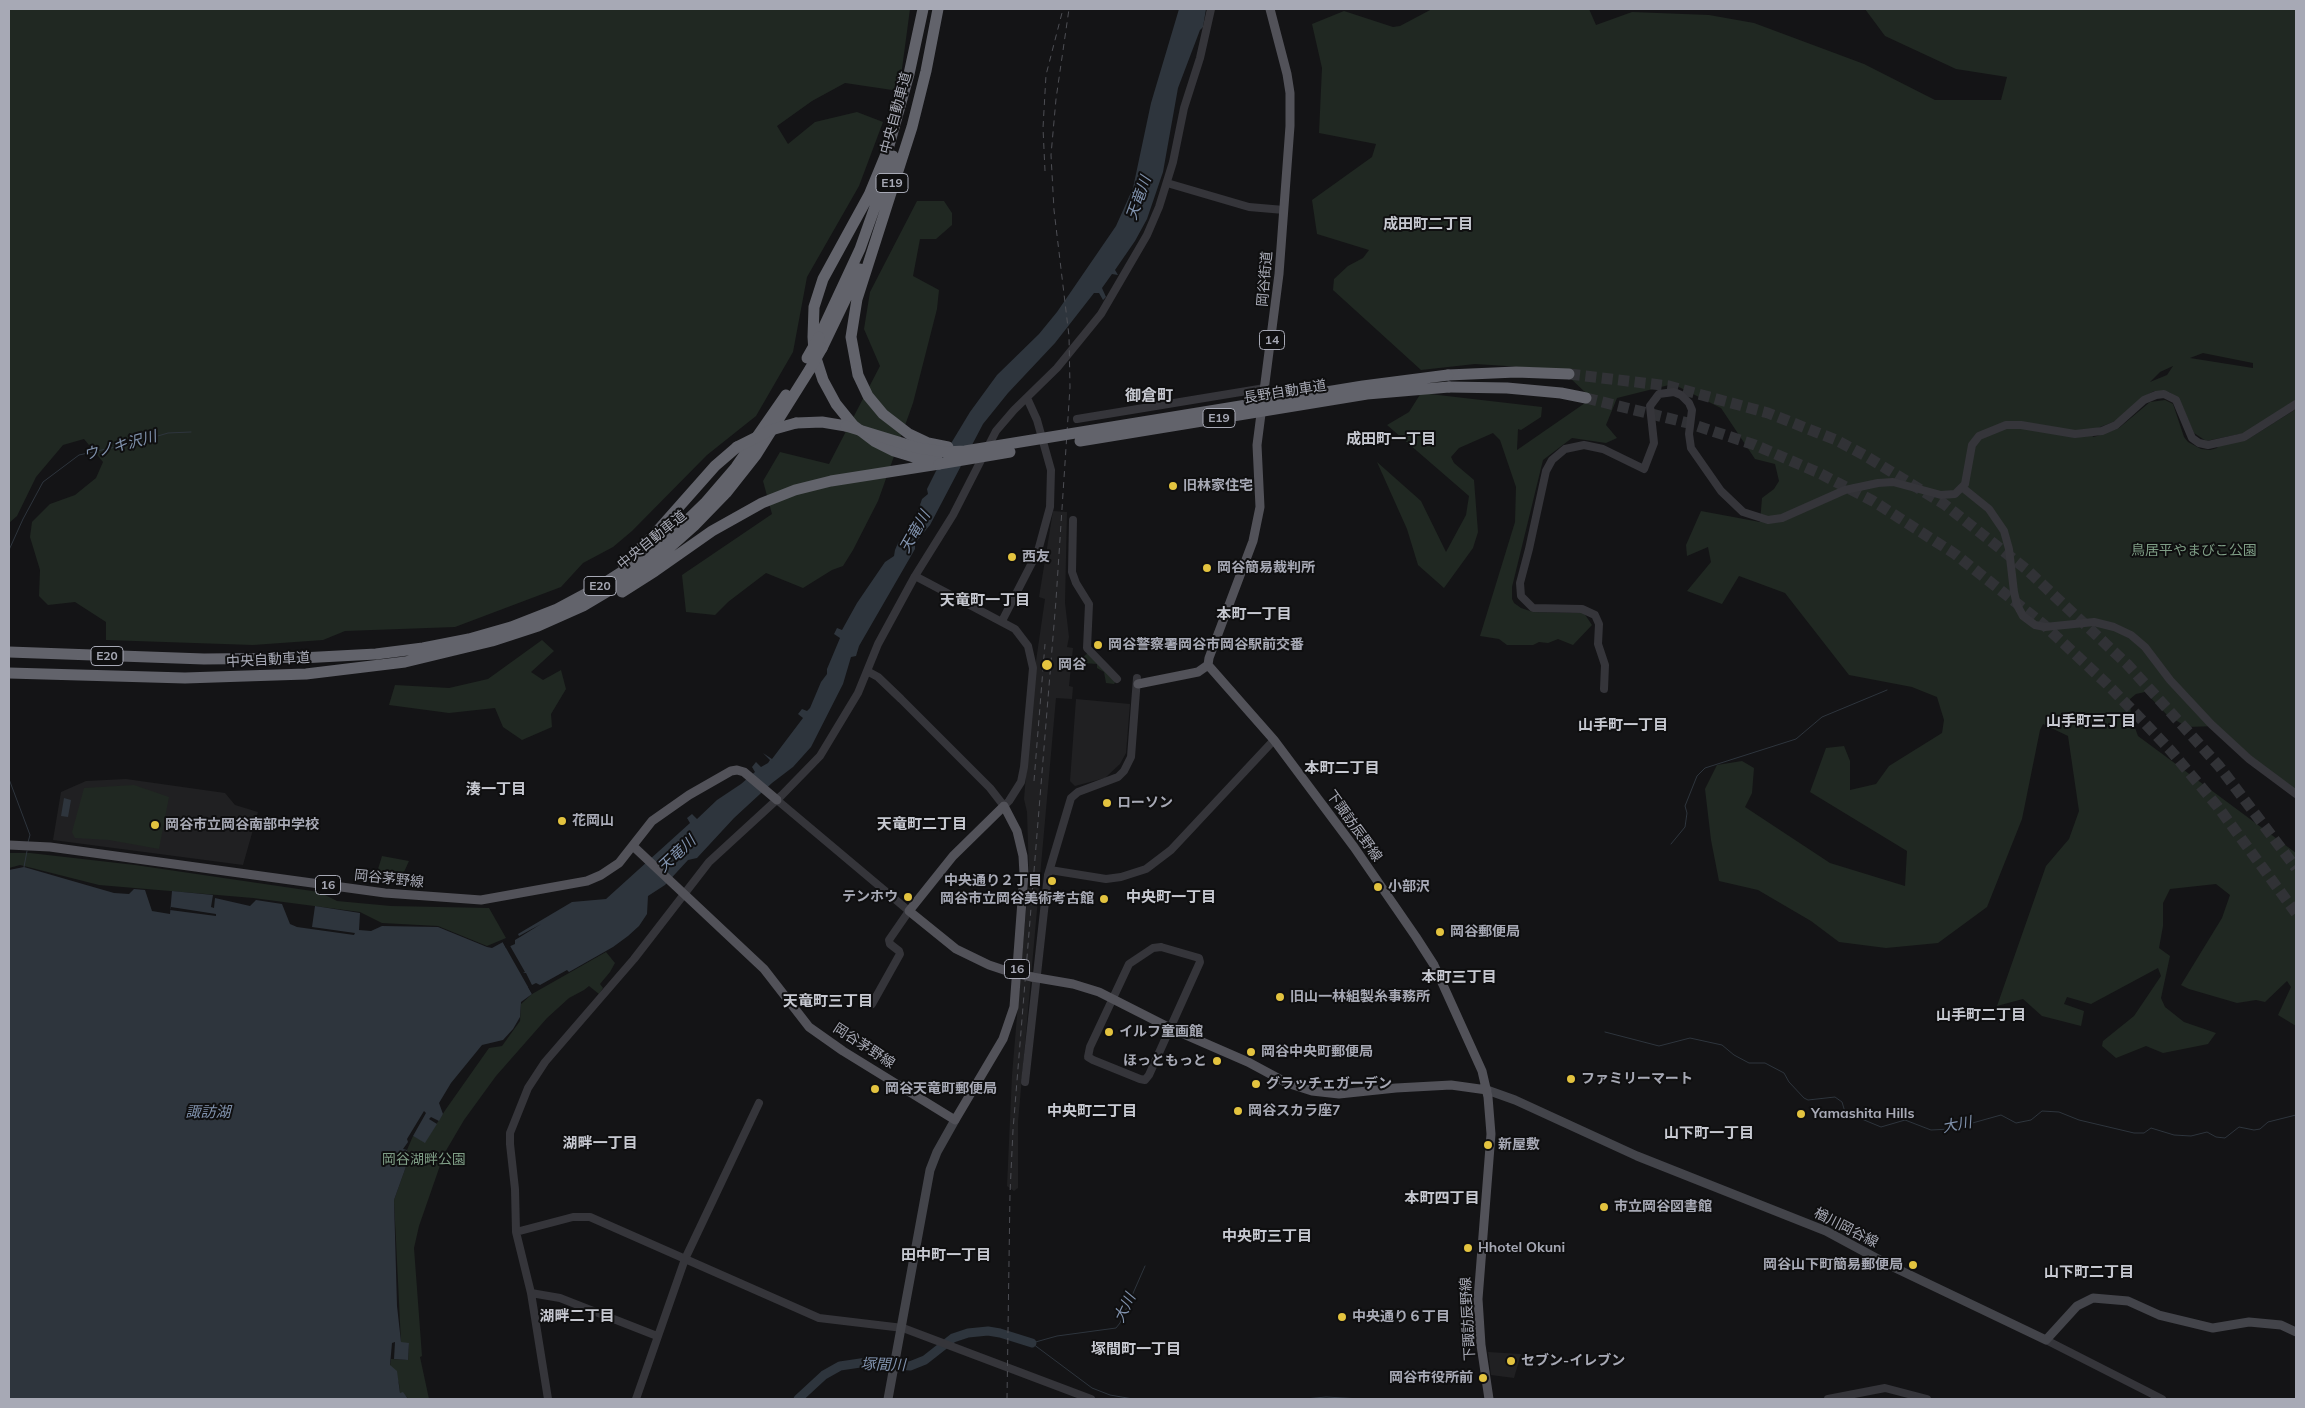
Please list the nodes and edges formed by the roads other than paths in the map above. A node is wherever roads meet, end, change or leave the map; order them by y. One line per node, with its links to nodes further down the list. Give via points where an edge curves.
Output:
1 (923, 9): 17 (highway, via 910,74 888,149 869,195 824,279 814,307 812,337 818,366 829,392)
2 (927, 9): 8 (highway, 中央自動車道 / E19, via 908,100 887,176)
3 (936, 9): 8 (highway, 中央自動車道 / E19, via 916,101 894,179 857,276); 18 (highway, bridge, via 912,128 862,284 852,325 852,350 858,375 868,396 891,422 933,444)
4 (1211, 9): 6 (street)
5 (1270, 9): 7 (main road, 岡谷街道 / 14, via 1290,93)
6 (1167, 183): 7 (street, via 1249,207); 13 (street, via 1152,224 1101,314 1057,368)
7 (1284, 210): 12 (main road, 岡谷街道 / 14)
8 (820, 342): 9 (highway, 中央自動車道 / E20, bridge)
9 (808, 364): 24 (highway, 中央自動車道 / E20, via 720,486 672,535 617,576 557,609 511,627 446,644); 25 (highway, 中央自動車道 / E20, via 770,435 726,493 677,542 639,572 583,606 538,626 492,642)
10 (1569, 374): 11 (highway, 長野自動車道 / E19, via 1516,372)
11 (1448, 381): 14 (highway, 長野自動車道 / E19); 18 (highway, 長野自動車道 / E19, bridge)
12 (1265, 388): 16 (street); 26 (main road, 岡谷街道 / 14, via 1257,459 1258,522)
13 (1027, 398): 21 (street, via 989,442 953,515); 22 (street, via 1037,420 1051,470 1050,507 1038,551)
14 (1586, 398)
15 (2296, 404): 19 (street, via 2244,437 2208,445 2192,438 2176,400 2164,394 2144,400 2116,425 2102,431 2075,434 2014,424 1998,427 1978,436 1972,445)
16 (1077, 419)
17 (850, 425): 18 (highway, bridge, via 883,447 917,458 941,459); 24 (highway, bridge, via 796,423 758,435 737,447 715,466 639,550 577,595 533,616 444,641)
18 (990, 451): 25 (highway, bridge, via 795,490 746,510 611,598 573,617 534,632 450,656)
19 (1963, 488): 31 (street, via 1955,494 1944,495 1893,482 1878,483 1832,494 1779,519 1754,517 1728,500 1694,453 1689,439 1692,410 1687,400 1674,392 1659,394 1650,406 1654,443 1644,469 1603,449 1584,445 1565,449 1552,460 1546,471 1520,583 1521,596 1533,608 1582,609 1595,615 1599,624 1598,644 1605,665); 33 (street, via 1990,509 2004,531 2014,592 2023,616 2034,625 2045,627 2094,622 2114,626 2131,635 2211,724 2249,759)
20 (1074, 520): 29 (street, via 1072,572 1089,604 1087,648)
21 (915, 576): 22 (street); 27 (street)
22 (1002, 621): 35 (street, via 1022,636 1033,668 1024,767 1016,792)
23 (9, 652): 24 (highway, 中央自動車道 / E20, via 204,659)
24 (353, 655)
25 (405, 662): 28 (highway, 中央自動車道 / E20, via 306,674 185,678)
26 (1208, 665): 30 (main road); 32 (main road, 下諏訪辰野線)
27 (867, 671): 34 (street, via 858,693 820,756); 35 (street, via 902,699)
28 (9, 673)
29 (1117, 679)
30 (1138, 681): 38 (street, via 1131,757 1124,771 1113,780 1074,794)
31 (1604, 689)
32 (1274, 740): 38 (street, via 1171,850 1146,869 1106,879); 46 (main road, 下諏訪辰野線, via 1354,848 1434,965 1479,1064)
33 (2296, 794)
34 (776, 798): 37 (main road, 岡谷茅野線 / 16, via 741,770 731,771 652,820); 39 (street); 40 (street)
35 (1004, 806): 40 (main road, via 953,856); 48 (main road, 16, via 1019,838 1024,874 1014,1007 1003,1039)
36 (9, 845): 37 (main road, 岡谷茅野線 / 16, via 50,847 385,893 466,900 511,896 588,881 619,863)
37 (636, 848): 39 (main road, 岡谷茅野線)
38 (1050, 870): 41 (street)
39 (682, 891): 48 (main road, 岡谷茅野線, via 764,969 809,1027); 49 (street, via 634,959 545,1062 528,1088 510,1133 516,1189)
40 (910, 911): 41 (main road, 16, bridge, via 956,949 980,962); 43 (street, via 889,940 900,954)
41 (1035, 977): 42 (main road, 16, via 1089,988); 45 (street)
42 (1113, 998): 44 (main road, 16); 44 (street, via 1090,1047 1088,1057 1093,1060 1145,1080); 44 (street, via 1129,964 1153,948 1161,947 1199,958 1192,982)
43 (872, 1004)
44 (1170, 1028): 46 (main road, 16, via 1287,1083 1312,1091 1339,1094 1451,1085)
45 (1025, 1082)
46 (1487, 1090): 55 (main road, 楢川岡谷線, via 1637,1156 1826,1231); 60 (main road, 下諏訪辰野線, via 1490,1163 1478,1299)
47 (760, 1103): 50 (street)
48 (955, 1120): 52 (main road, via 930,1170)
49 (516, 1232): 50 (street, via 585,1216 610,1224); 51 (street)
50 (685, 1259): 52 (street, via 819,1318); 54 (street)
51 (531, 1293): 54 (street, via 560,1298); 56 (street)
52 (903, 1328): 58 (main road); 59 (street)
53 (2296, 1332): 55 (main road, via 2281,1326 2249,1322 2213,1328 2159,1315 2128,1301 2093,1298 2077,1306)
54 (656, 1336): 57 (street)
55 (2046, 1340): 63 (street)
56 (548, 1399)
57 (636, 1399)
58 (888, 1399)
59 (1091, 1399)
60 (1489, 1399)
61 (1828, 1399): 62 (street, via 1885,1388)
62 (1927, 1399)
63 (2162, 1399)

